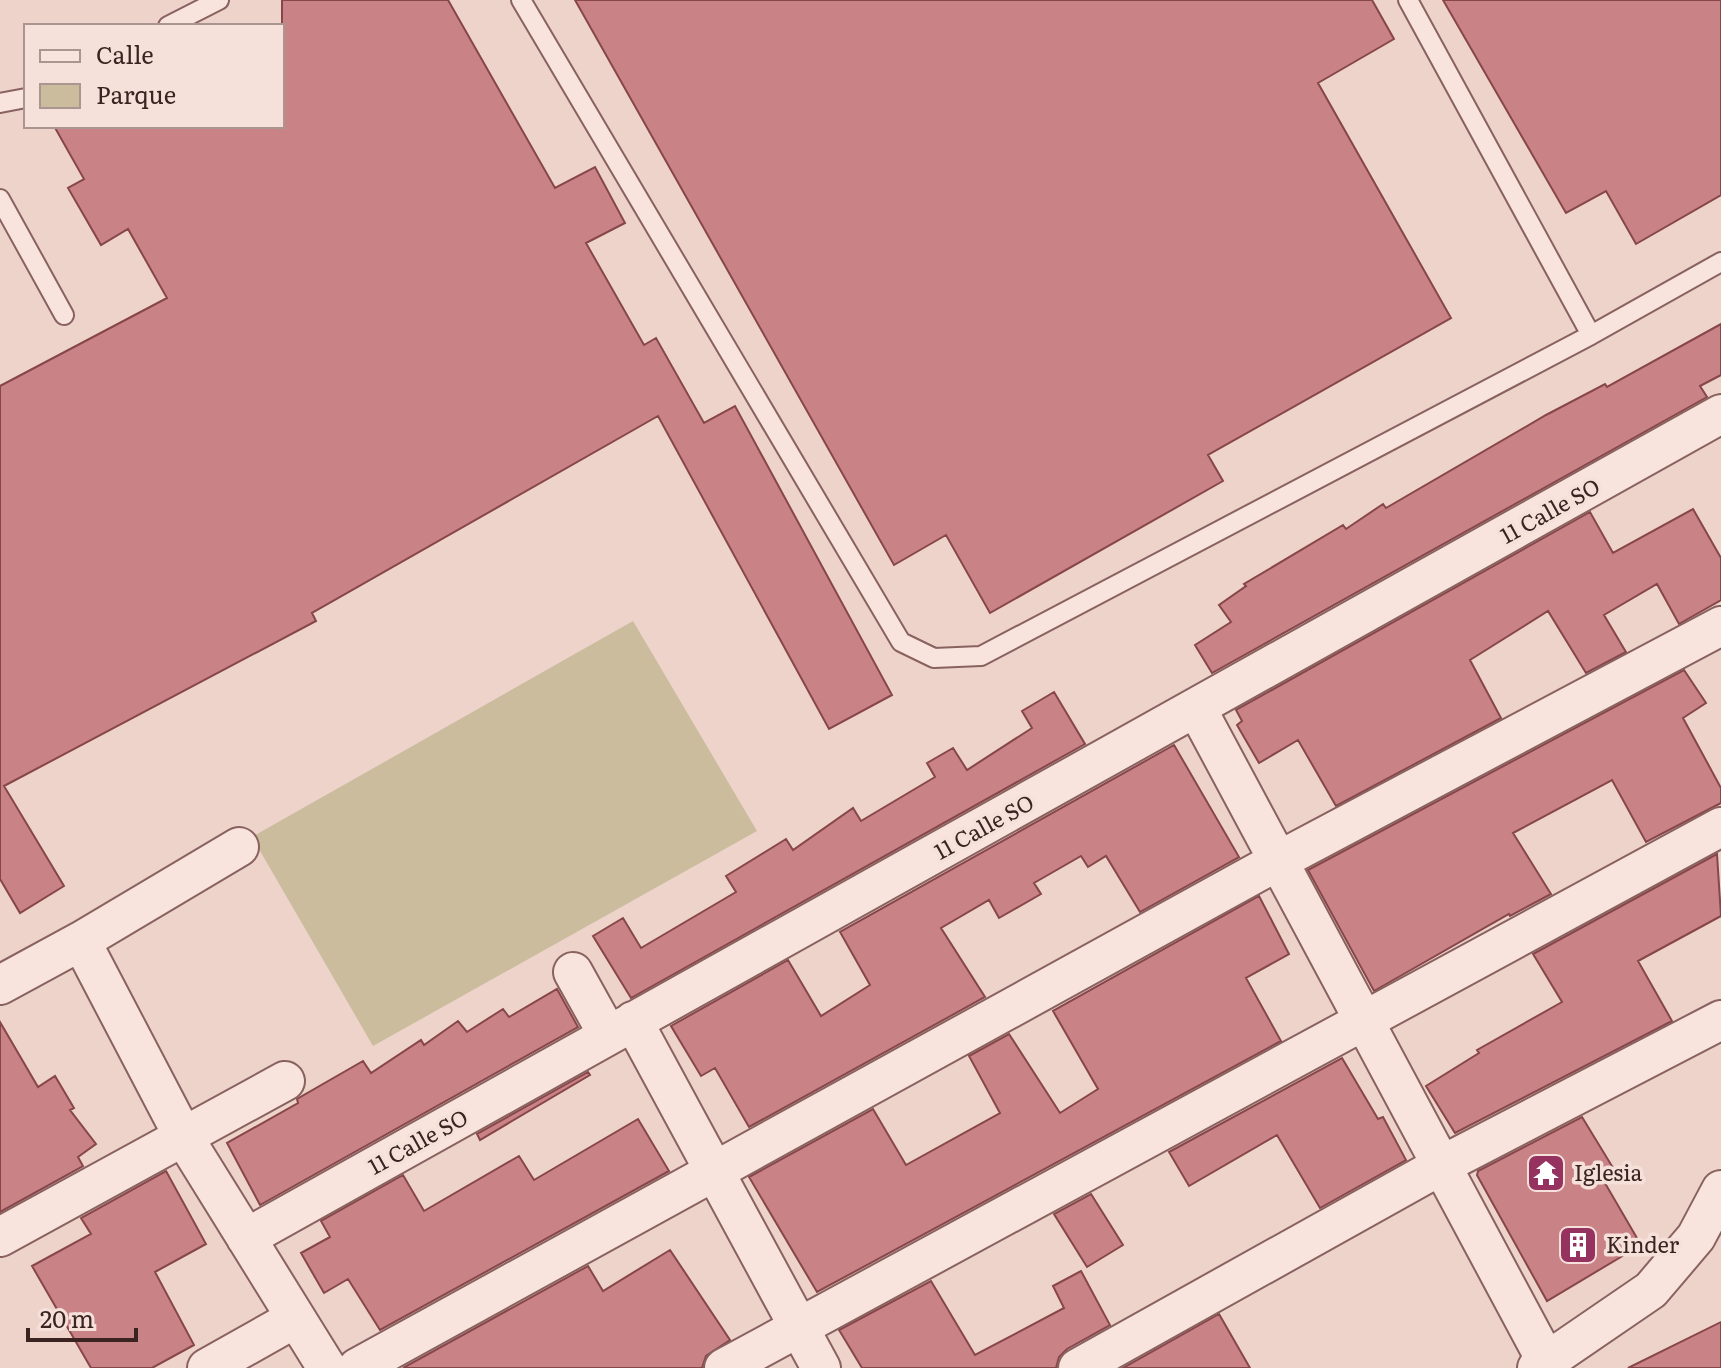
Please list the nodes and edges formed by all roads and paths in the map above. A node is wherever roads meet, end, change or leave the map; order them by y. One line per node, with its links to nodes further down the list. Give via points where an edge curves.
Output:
1 (219, 0): 4 (lane)
2 (521, 0): 10 (lane, via 901,642 934,658 981,656)
3 (1408, 0): 10 (lane)
4 (172, 24)
5 (24, 98): 6 (lane)
6 (0, 103)
7 (0, 199): 9 (lane)
8 (1721, 262): 10 (lane)
9 (64, 315)
10 (1591, 335)
11 (1721, 414): 13 (street, 11 Calle SO)
12 (1721, 626): 16 (street)
13 (1197, 709): 16 (street); 22 (street, 11 Calle SO)
14 (1721, 827): 20 (street)
15 (239, 847): 17 (street)
16 (1278, 861): 20 (street); 26 (street)
17 (81, 941): 19 (street); 24 (street)
18 (573, 972): 22 (street)
19 (0, 985)
20 (1363, 1019): 25 (street); 31 (street)
21 (1721, 1020): 25 (street)
22 (620, 1028): 26 (street); 29 (street, 11 Calle SO)
23 (285, 1081): 24 (street)
24 (183, 1136): 28 (street); 29 (street)
25 (1442, 1165): 32 (street); 38 (street)
26 (715, 1172): 31 (street); 35 (street)
27 (1721, 1190): 32 (street, via 1696,1237 1651,1290)
28 (0, 1237)
29 (246, 1238): 30 (street)
30 (296, 1318): 33 (street); 34 (street)
31 (798, 1325): 36 (street); 37 (street)
32 (1545, 1366)
33 (207, 1368)
34 (327, 1368)
35 (357, 1368)
36 (724, 1368)
37 (821, 1368)
38 (1078, 1368)

